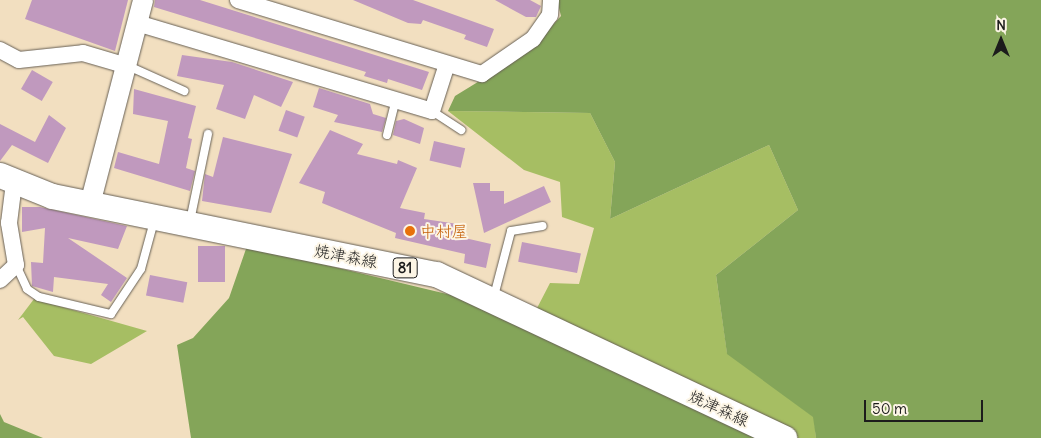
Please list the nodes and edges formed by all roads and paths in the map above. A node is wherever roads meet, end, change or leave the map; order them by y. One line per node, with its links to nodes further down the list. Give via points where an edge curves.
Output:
1 (143, 0): 4 (street)
2 (238, 0): 6 (street)
3 (551, 0): 6 (street, via 550,15 533,39 482,74)
4 (137, 23): 7 (street); 9 (street)
5 (0, 50): 7 (street, via 19,60 83,52)
6 (447, 64): 10 (street)
7 (124, 65): 8 (lane); 15 (street)
8 (184, 91)
9 (396, 100): 10 (street); 13 (lane)
10 (432, 110): 11 (lane)
11 (461, 130)
12 (208, 134): 17 (lane)
13 (387, 135)
14 (7, 179): 15 (main road, 焼津森線 / 81); 19 (street, via 9,223)
15 (90, 204): 16 (main road, 焼津森線 / 81)
16 (155, 218): 17 (main road, 焼津森線 / 81); 19 (lane, via 141,268 110,314 39,297 27,288)
17 (189, 226): 21 (main road, 焼津森線 / 81, via 436,274)
18 (543, 226): 21 (lane, via 511,231)
19 (16, 265): 20 (street)
20 (0, 280)
21 (494, 298): 22 (main road, 焼津森線 / 81)
22 (784, 438)

